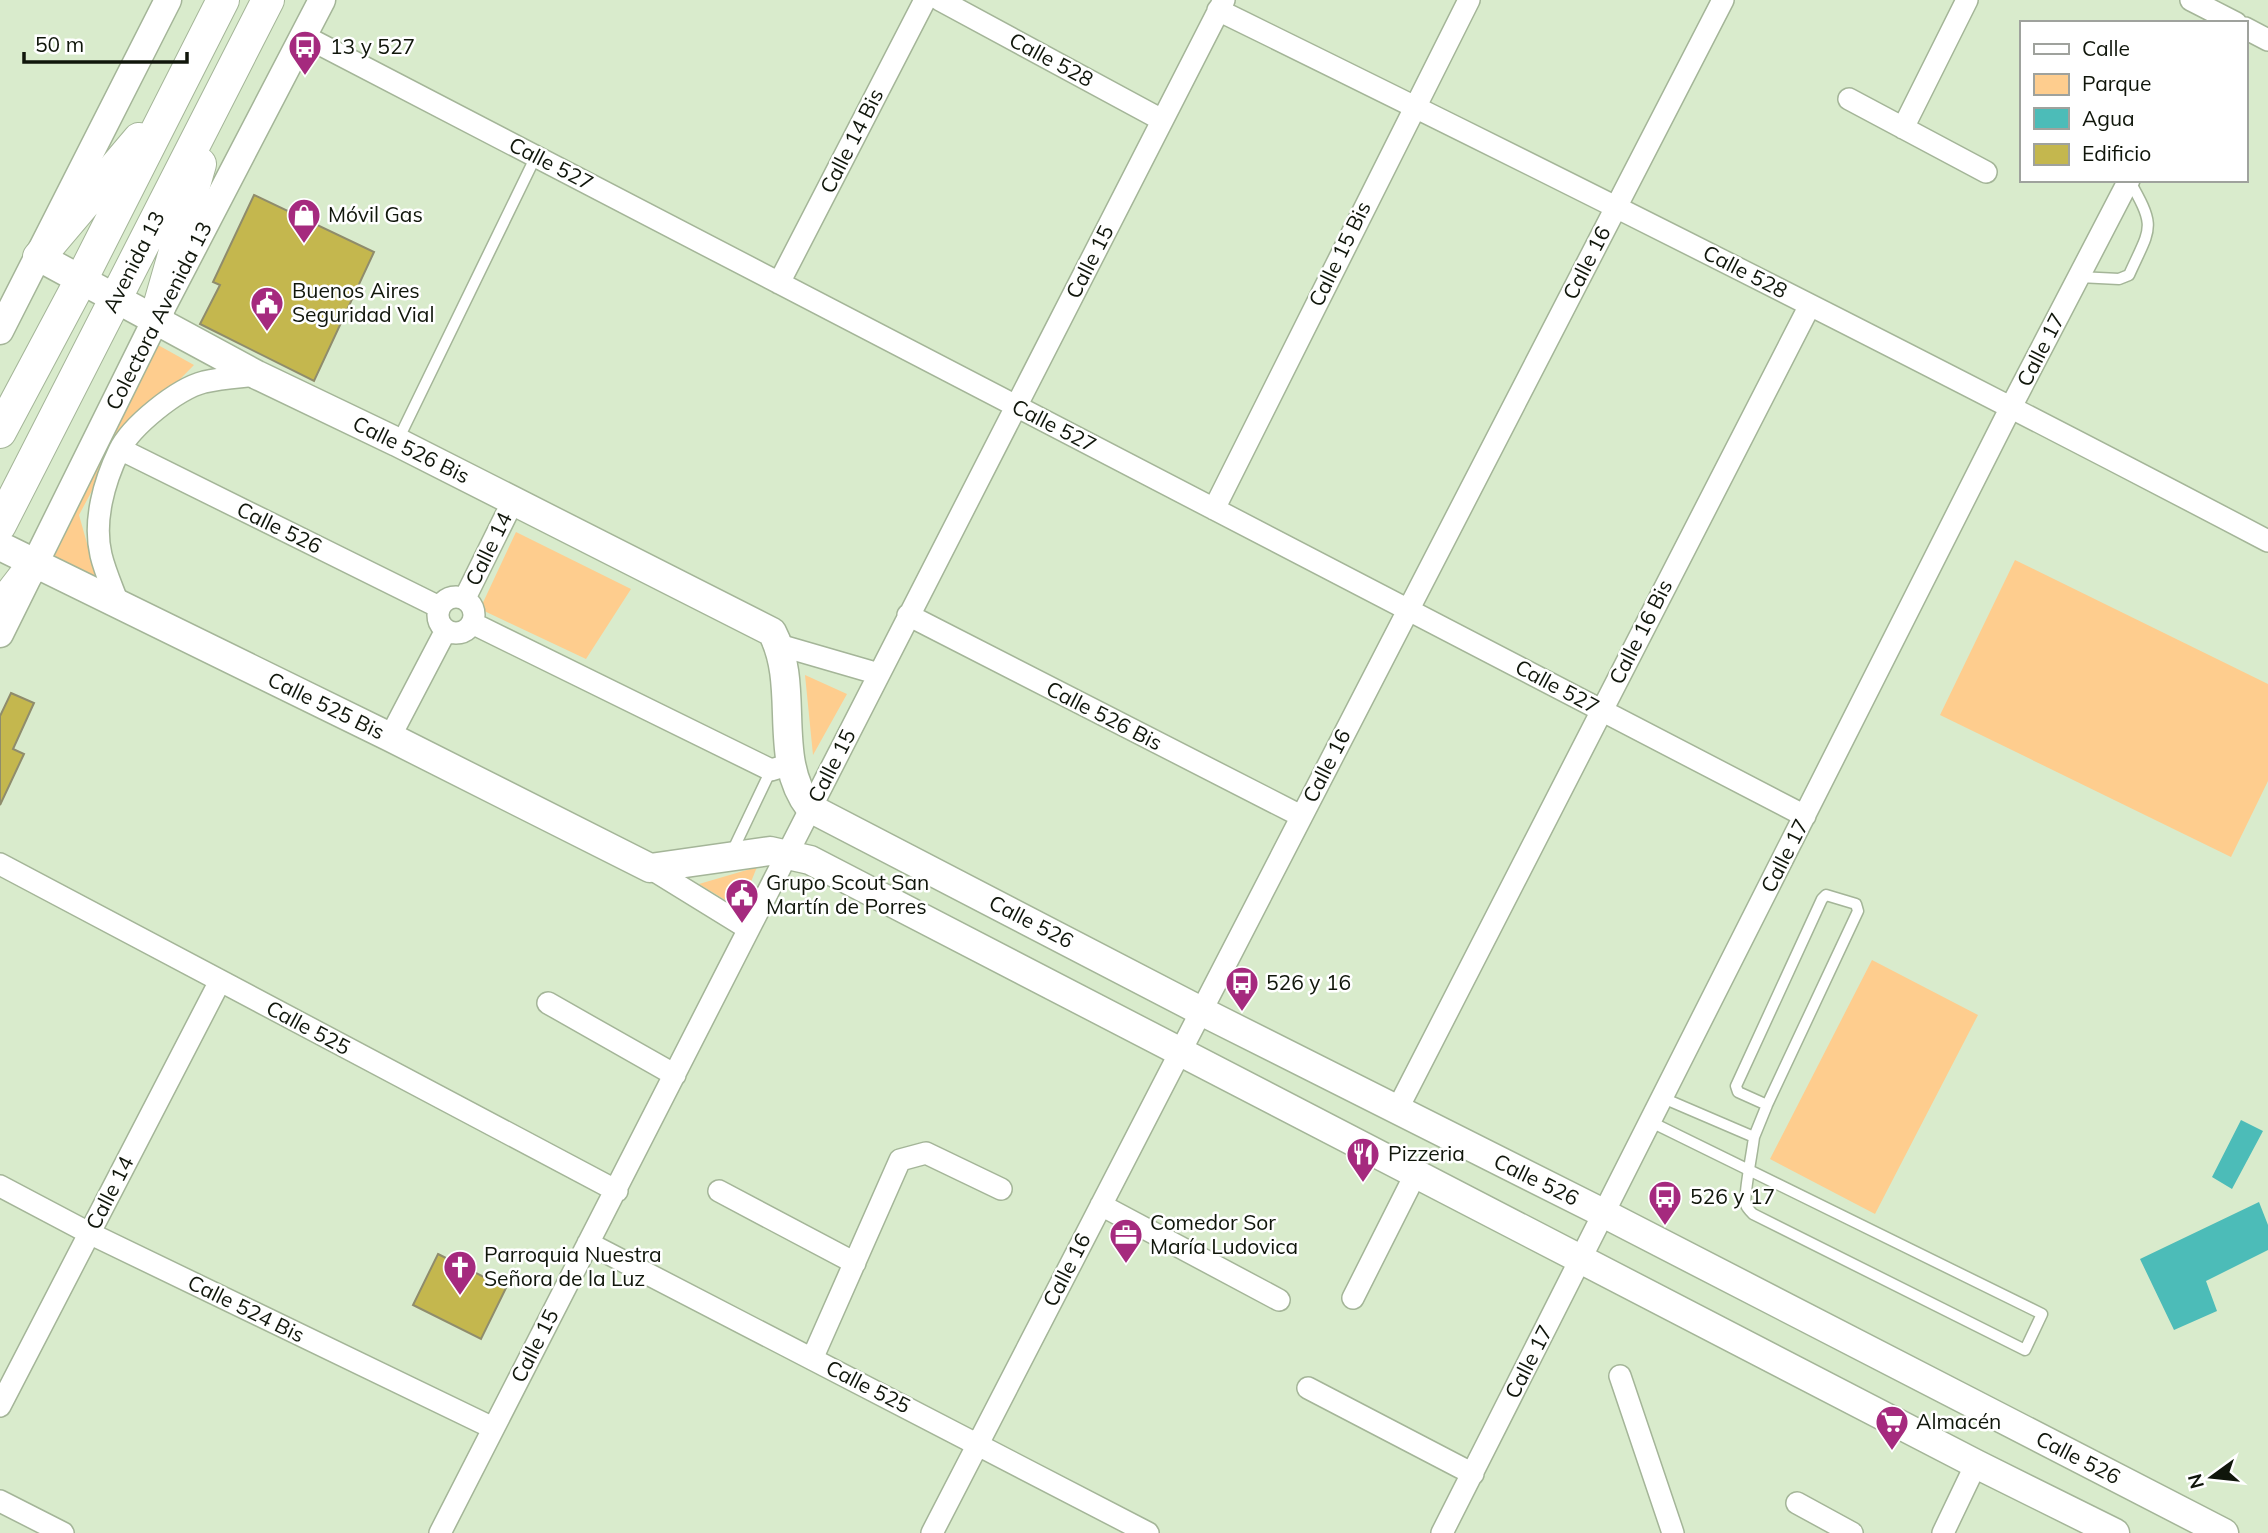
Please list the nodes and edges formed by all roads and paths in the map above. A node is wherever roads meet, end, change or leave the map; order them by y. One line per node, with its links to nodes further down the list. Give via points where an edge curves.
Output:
1 (168, 0): 28 (street)
2 (223, 0): 17 (main road, Avenida 13)
3 (268, 0): 18 (main road, Avenida 13)
4 (322, 0): 15 (street, Colectora Avenida 13)
5 (925, 0): 31 (street, Calle 14 Bis)
6 (940, 0): 21 (street, Calle 528)
7 (1469, 0): 20 (street, Calle 15 Bis)
8 (1723, 0): 27 (street, Calle 16)
9 (1967, 0): 22 (street)
10 (2192, 0): 12 (street)
11 (1221, 5): 20 (street, Calle 528); 21 (street, Calle 15)
12 (2216, 12): 13 (street)
13 (2232, 21)
14 (2247, 29): 16 (street)
15 (304, 36): 23 (street, Calle 527); 34 (street, Colectora Avenida 13)
16 (2268, 40)
17 (176, 95): 28 (main road); 30 (main road, Avenida 13)
18 (219, 96): 32 (main road, Avenida 13); 34 (main road)
19 (1849, 99): 22 (street)
20 (1414, 106): 27 (street, Calle 528); 43 (street, Calle 15 Bis)
21 (1162, 120): 37 (street, Calle 15)
22 (1903, 128): 24 (street)
23 (536, 156): 31 (street, Calle 527); 40 (lane)
24 (1986, 172)
25 (2128, 182): 29 (street, Calle 17)
26 (2130, 182): 29 (lane, via 2147,210 2149,231 2129,275 2119,279)
27 (1616, 206): 33 (street, Calle 528); 52 (street, Calle 16)
28 (39, 257): 30 (main road, Calle 526 Bis); 35 (street)
29 (2079, 277): 38 (street, Calle 17)
30 (81, 280): 32 (main road, Calle 526 Bis); 39 (main road, Avenida 13)
31 (779, 283): 37 (street, Calle 527)
32 (115, 299): 34 (main road, Calle 526 Bis); 44 (main road, Avenida 13)
33 (1810, 305): 38 (street, Calle 528); 59 (street, Calle 16 Bis)
34 (155, 321): 36 (main road, Calle 526 Bis); 47 (street, Colectora Avenida 13)
35 (0, 331)
36 (257, 375): 40 (main road, Calle 526 Bis); 41 (street, via 203,382 184,390 155,408)
37 (1016, 406): 43 (street, Calle 527); 53 (street, Calle 15)
38 (2011, 407): 45 (street, Calle 528); 64 (street, Calle 17)
39 (0, 432)
40 (397, 442): 42 (main road, Calle 526 Bis)
41 (120, 449): 49 (street, via 101,500 100,523 100,554); 50 (street, Calle 526)
42 (513, 501): 48 (street, Calle 14); 57 (main road, Calle 526 Bis, via 763,626)
43 (1214, 509): 52 (street, Calle 527)
44 (0, 525)
45 (2268, 541)
46 (0, 546): 47 (main road, Calle 525 Bis)
47 (34, 564): 49 (main road, Calle 525 Bis); 51 (main road); 56 (street, Colectora Avenida 13)
48 (465, 598): 50 (street, via 453,596); 54 (street, via 473,606)
49 (119, 606): 60 (main road, Calle 525 Bis)
50 (439, 607): 55 (street, via 439,623)
51 (0, 608)
52 (1408, 610): 59 (street, Calle 527); 63 (street, Calle 16)
53 (908, 615): 58 (street, Calle 15); 63 (street, Calle 526 Bis)
54 (472, 623): 55 (street, via 458,633); 61 (street)
55 (446, 630): 60 (street)
56 (0, 634)
57 (779, 645): 58 (street, Calle 526 Bis); 61 (main road, via 786,676)
58 (879, 674): 62 (street, Calle 15)
59 (1601, 710): 64 (street, Calle 527); 77 (street, Calle 16 Bis)
60 (390, 737): 68 (main road, Calle 525 Bis)
61 (781, 767): 62 (main road); 66 (lane)
62 (810, 808): 65 (street, Calle 15); 72 (main road, Calle 526)
63 (1301, 816): 72 (street, Calle 16)
64 (1805, 816): 75 (street, Calle 17)
65 (786, 855): 66 (main road, via 770,851); 69 (street, Calle 15); 73 (main road, via 810,860)
66 (730, 856): 68 (main road)
67 (0, 864): 70 (street, Calle 525)
68 (650, 868): 69 (street, Calle 525 Bis)
69 (749, 929): 74 (street, Calle 15)
70 (220, 981): 84 (street, Calle 525); 88 (street, Calle 14)
71 (548, 1003): 74 (street)
72 (1201, 1011): 73 (street, Calle 16); 77 (main road, Calle 526)
73 (1180, 1052): 80 (main road); 86 (street, Calle 16)
74 (675, 1076): 84 (street, Calle 15)
75 (1663, 1098): 78 (street, Calle 17); 79 (lane)
76 (1767, 1105): 76 (lane, via 1858,911 1856,904 1826,895 1822,899 1736,1086 1738,1092); 79 (lane)
77 (1397, 1111): 87 (main road, Calle 526)
78 (1651, 1122): 81 (lane); 87 (street, Calle 17)
79 (1754, 1137): 81 (lane)
80 (1416, 1173): 90 (main road); 92 (street)
81 (1750, 1173): 81 (lane, via 2042,1314 2025,1350 1753,1214 1745,1196)
82 (0, 1186): 88 (street, Calle 524 Bis)
83 (1001, 1189): 91 (street, via 926,1153 900,1160)
84 (617, 1191): 89 (street, Calle 15)
85 (719, 1191): 91 (street)
86 (1101, 1205): 93 (street); 99 (street, Calle 16)
87 (1605, 1214): 90 (street, Calle 17); 113 (main road, Calle 526)
88 (89, 1233): 97 (street, Calle 14); 98 (street, Calle 524 Bis)
89 (588, 1243): 94 (street, Calle 525); 98 (street, Calle 15)
90 (1582, 1258): 100 (main road); 101 (street, Calle 17)
91 (855, 1264): 94 (street)
92 (1353, 1298)
93 (1279, 1300)
94 (812, 1359): 99 (street, Calle 525)
95 (1620, 1376): 109 (street)
96 (1308, 1388): 101 (street)
97 (0, 1406)
98 (493, 1428): 105 (street, Calle 15)
99 (978, 1444): 106 (street, Calle 16); 107 (street, Calle 525)
100 (1976, 1464): 111 (street); 112 (main road)
101 (1473, 1474): 108 (street, Calle 17)
102 (0, 1501): 104 (street)
103 (1797, 1503): 110 (street)
104 (63, 1533)
105 (440, 1533)
106 (932, 1533)
107 (1148, 1533)
108 (1443, 1533)
109 (1673, 1533)
110 (1852, 1533)
111 (1942, 1533)
112 (2115, 1533)
113 (2224, 1533)

